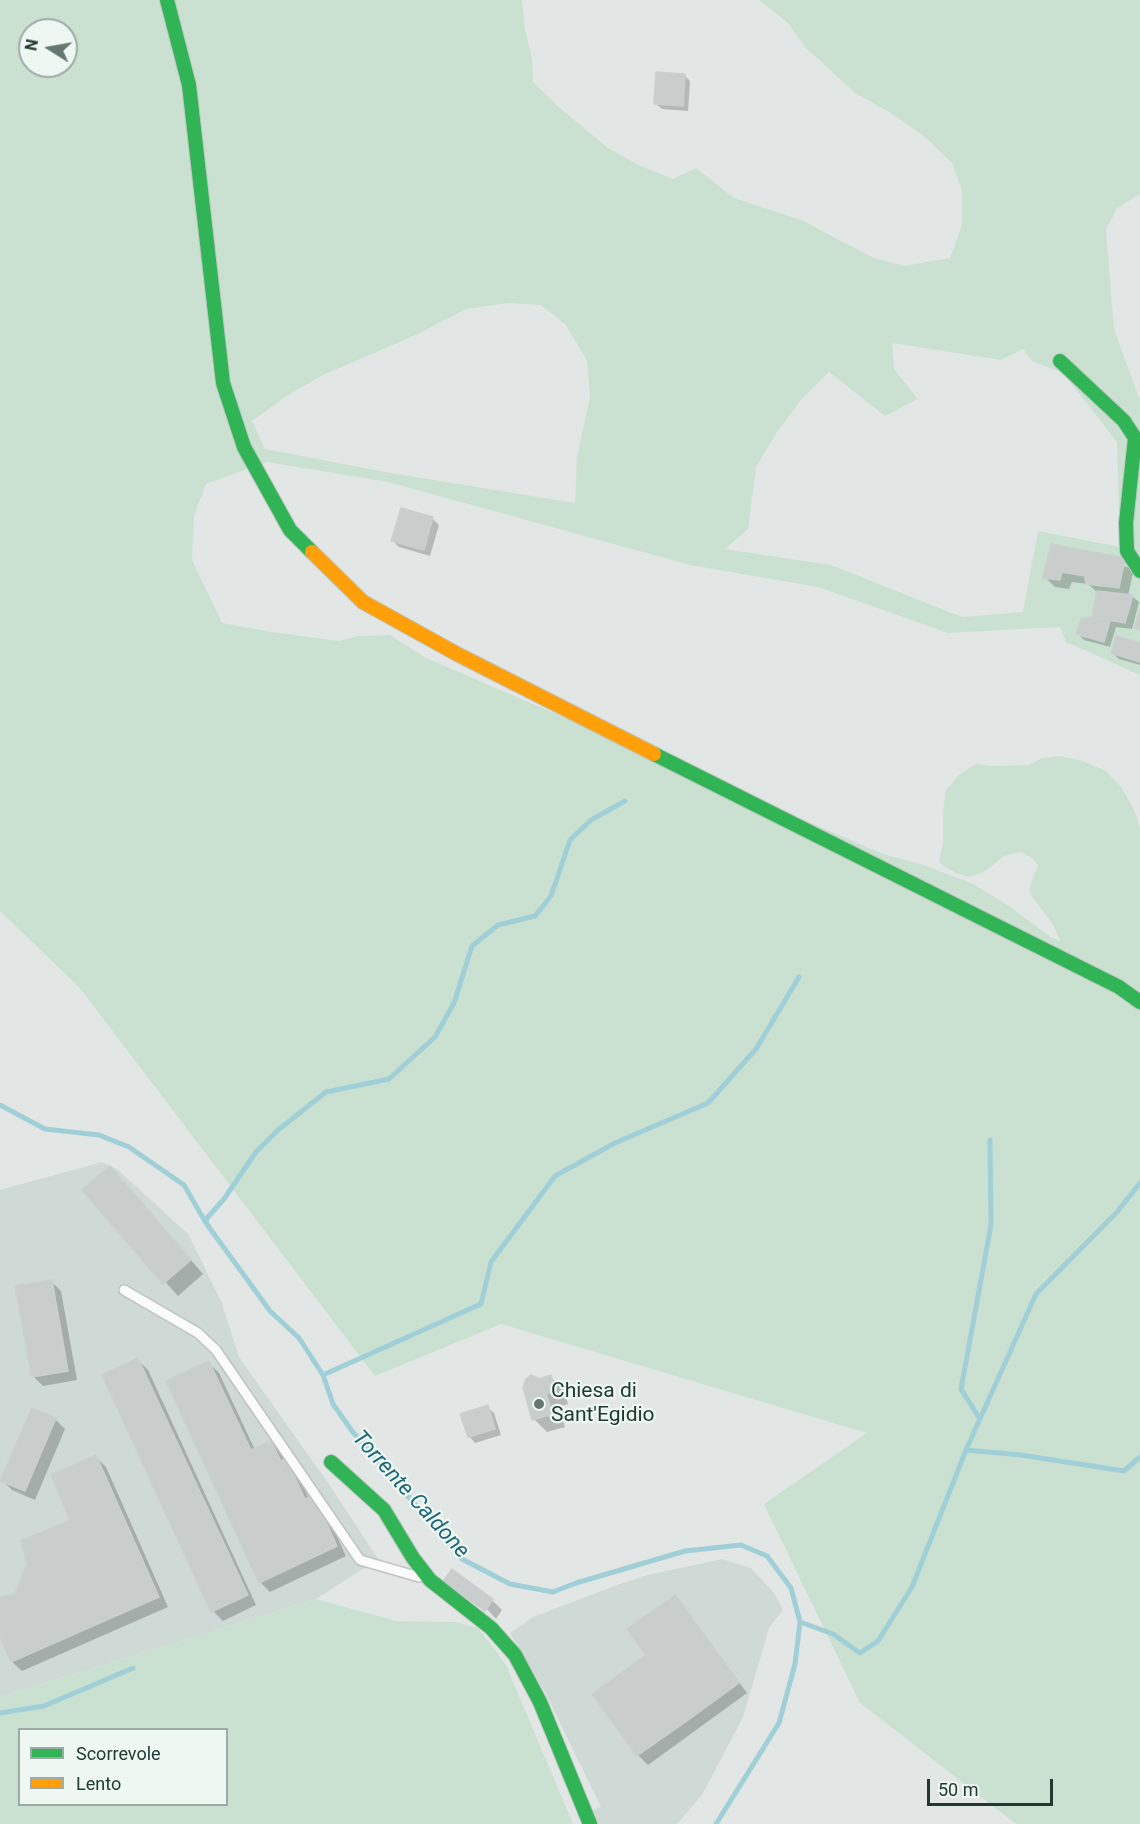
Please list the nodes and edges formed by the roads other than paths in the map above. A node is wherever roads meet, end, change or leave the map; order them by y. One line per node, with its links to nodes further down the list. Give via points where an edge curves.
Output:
1 (167, 0): 4 (main road, via 189,85 223,383 244,447 290,530 363,602 542,699 1119,987)
2 (1060, 361): 3 (main road, via 1124,421 1135,438 1127,551)
3 (1140, 571)
4 (1140, 1002)
5 (124, 1290): 7 (lane, via 198,1333 216,1350 360,1560)
6 (330, 1462): 7 (main road, via 384,1510)
7 (430, 1580): 8 (main road, via 491,1628 514,1655 540,1702)
8 (590, 1824)

